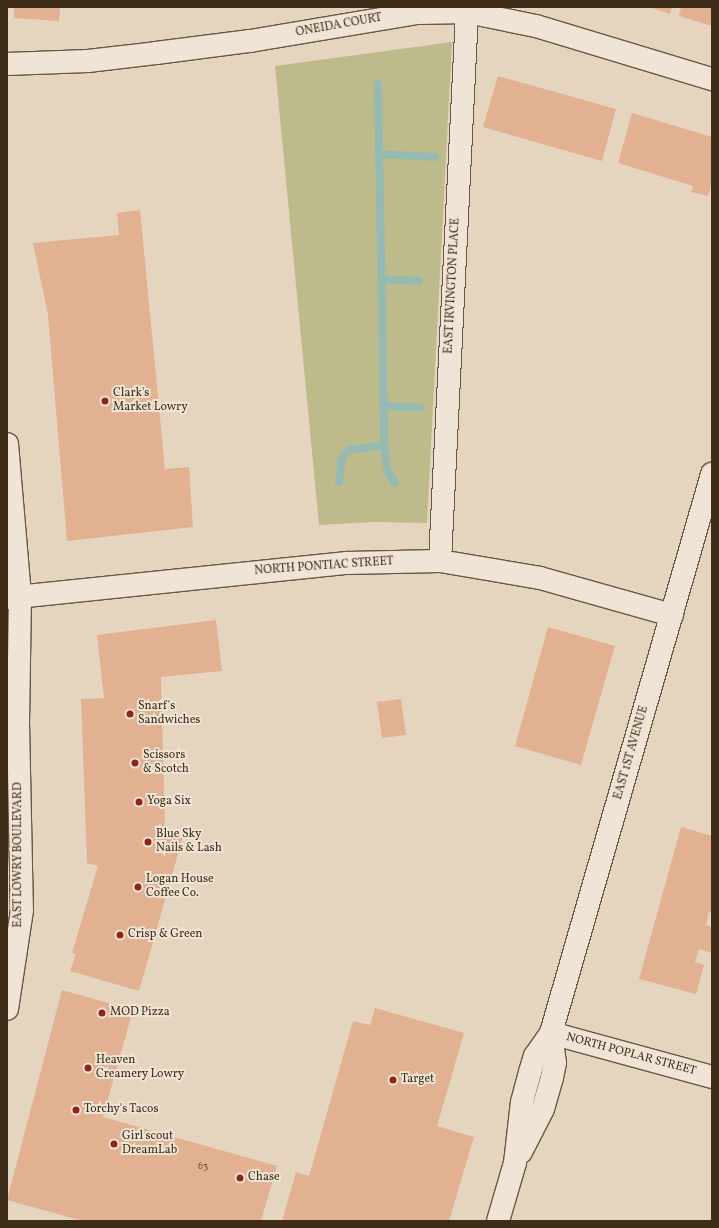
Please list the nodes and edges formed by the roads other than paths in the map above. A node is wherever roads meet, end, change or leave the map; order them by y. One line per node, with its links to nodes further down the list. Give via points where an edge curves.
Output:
1 (467, 12): 2 (street, ONEIDA COURT, via 418,13 250,41 149,54); 3 (street, ONEIDA COURT, via 536,26); 6 (street, EAST IRVINGTON PLACE)
2 (7, 64)
3 (712, 79)
4 (7, 444): 7 (street, EAST LOWRY BOULEVARD)
5 (712, 474): 8 (street, EAST 1ST AVENUE)
6 (440, 561): 7 (street, NORTH PONTIAC STREET, via 347,563); 8 (street, NORTH PONTIAC STREET, via 540,578)
7 (13, 597): 9 (street, EAST LOWRY BOULEVARD)
8 (672, 615): 12 (street, EAST 1ST AVENUE)
9 (18, 724): 10 (street, EAST LOWRY BOULEVARD); 11 (street, EAST LOWRY BOULEVARD, via 22,910)
10 (7, 770)
11 (7, 1010)
12 (551, 1033): 13 (street, NORTH POPLAR STREET); 14 (street, EAST 1ST AVENUE, via 535,1056 530,1072 522,1102 515,1163)
13 (712, 1077)
14 (498, 1221)

